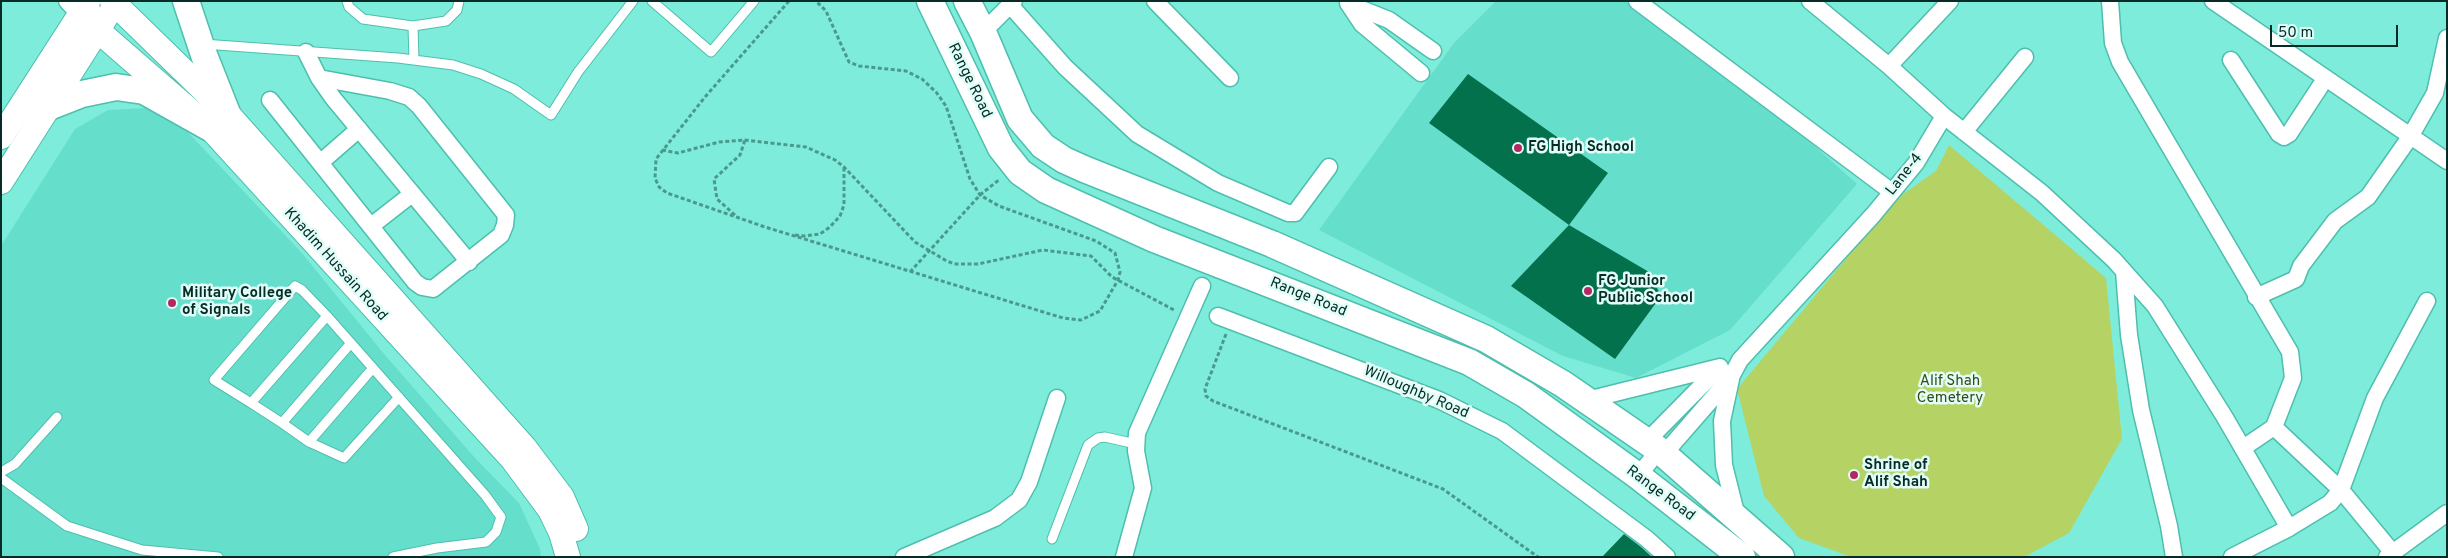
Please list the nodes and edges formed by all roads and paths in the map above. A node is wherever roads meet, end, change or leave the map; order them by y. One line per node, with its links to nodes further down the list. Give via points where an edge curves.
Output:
1 (186, 1): 24 (main road)
2 (347, 1): 21 (lane, via 363,19)
3 (460, 1): 21 (lane, via 446,21)
4 (632, 1): 28 (lane, via 578,72 551,115 514,89 481,74)
5 (652, 1): 6 (lane, via 711,52)
6 (754, 1)
7 (789, 1): 44 (path)
8 (816, 1): 52 (path, via 826,11 849,62 906,71 922,79 936,92 946,106 970,179)
9 (930, 1): 80 (main road, Range Road, via 1001,148 1020,172 1046,190 1154,239 1469,362 1526,395)
10 (967, 1): 22 (main road)
11 (1155, 1): 33 (street)
12 (1637, 1): 50 (street)
13 (1810, 1): 30 (street)
14 (1950, 1): 30 (street)
15 (2110, 1): 60 (street, via 2113,43 2120,62)
16 (2213, 1): 34 (street)
17 (114, 2): 20 (main road); 38 (main road, Khadim Hussain Road)
18 (1346, 2): 25 (street, via 1389,20); 31 (street, via 1362,24)
19 (1012, 3): 22 (street); 48 (street, via 1065,67 1137,134 1218,183 1288,213 1295,213)
20 (83, 12): 36 (main road); 38 (main road, Khadim Hussain Road); 42 (main road)
21 (413, 26): 28 (lane)
22 (983, 32): 70 (main road, via 1020,119 1043,146 1064,160 1272,244 1486,338)
23 (2447, 38): 41 (street, via 2435,93)
24 (200, 44): 26 (lane); 38 (main road)
25 (1433, 51)
26 (306, 52): 28 (lane); 32 (street)
27 (2025, 57): 40 (street)
28 (414, 60)
29 (2231, 60): 34 (street, via 2284,137)
30 (1889, 66): 37 (street)
31 (1420, 73)
32 (319, 78): 39 (street); 55 (street, via 390,91 409,97 419,106 506,215 501,235)
33 (1230, 78)
34 (2325, 80): 41 (street)
35 (270, 100): 45 (street)
36 (49, 107): 38 (main road, via 82,94 116,87 144,91); 49 (main road)
37 (1944, 116): 40 (street); 50 (street, Lane-4, via 1916,163)
38 (219, 120): 93 (main road, Khadim Hussain Road, via 514,460 550,510); 94 (main road, Khadim Hussain Road, via 537,462 562,497 575,524)
39 (359, 129): 45 (street); 51 (street)
40 (1964, 132): 56 (street, via 2042,193)
41 (2410, 136): 46 (street); 60 (street, via 2368,197 2334,221 2296,279)
42 (1, 137)
43 (745, 140): 44 (path, via 719,142 678,153); 47 (path, via 806,147); 47 (path, via 740,155 714,179 717,199 731,213 786,232 804,236 820,234 840,216 844,204)
44 (662, 150): 57 (path, via 656,159 655,178 667,193)
45 (321, 162): 53 (street)
46 (2447, 162)
47 (844, 167): 54 (path, via 899,227)
48 (1329, 168)
49 (1, 182)
50 (1892, 192): 67 (street, Lane-4)
51 (412, 194): 53 (street); 55 (street)
52 (980, 195): 54 (path); 58 (path, via 1000,206 1105,245 1118,260)
53 (371, 226): 55 (street, via 422,287 433,289)
54 (929, 252): 57 (path); 58 (path, via 960,264 978,264 1043,250 1091,256)
55 (469, 262)
56 (2124, 271): 78 (street, via 2155,306); 99 (street, via 2129,335 2141,410)
57 (910, 272): 58 (path, via 1081,320 1100,311)
58 (1118, 280): 63 (path)
59 (1202, 286): 63 (street)
60 (2256, 297): 74 (street, via 2290,352 2293,378)
61 (2427, 300): 82 (street, via 2375,398)
62 (327, 316): 65 (lane); 71 (lane); 71 (lane, via 295,286 214,380)
63 (1189, 318): 76 (street, via 1141,424)
64 (1224, 319): 96 (path, via 1205,389 1206,396 1443,489); 97 (street, Willoughby Road, via 1439,400 1502,431)
65 (351, 343): 66 (lane); 73 (lane)
66 (374, 368): 68 (lane); 75 (lane)
67 (1726, 372): 70 (street); 77 (street, Lane-4); 84 (street, via 1722,421 1724,465)
68 (399, 397): 75 (lane, via 344,458); 92 (lane, via 501,517 496,532 486,542)
69 (1057, 398): 90 (street, via 1029,482 1019,500 995,518)
70 (1587, 400): 77 (main road)
71 (250, 403): 73 (lane)
72 (57, 417): 79 (lane, via 15,464)
73 (282, 423): 75 (lane)
74 (2274, 427): 78 (street); 82 (street)
75 (309, 442)
76 (1136, 444): 86 (lane, via 1105,437 1088,445); 95 (street, via 1143,488)
77 (1657, 448): 80 (street, Lane-4); 84 (main road)
78 (2243, 448): 85 (street)
79 (1, 472)
80 (1638, 476): 98 (main road, Range Road)
81 (1, 478): 87 (lane, via 67,526)
82 (2341, 490): 85 (street, via 2330,503); 89 (street)
83 (2447, 513): 89 (street)
84 (1737, 517): 88 (main road)
85 (2289, 528): 100 (street)
86 (1052, 539)
87 (142, 553): 91 (lane)
88 (1782, 555)
89 (2390, 555)
90 (908, 556)
91 (218, 557)
92 (394, 557)
93 (568, 557)
94 (584, 557)
95 (1124, 557)
96 (1538, 557)
97 (1667, 557)
98 (1742, 557)
99 (2174, 557)
100 (2232, 557)

